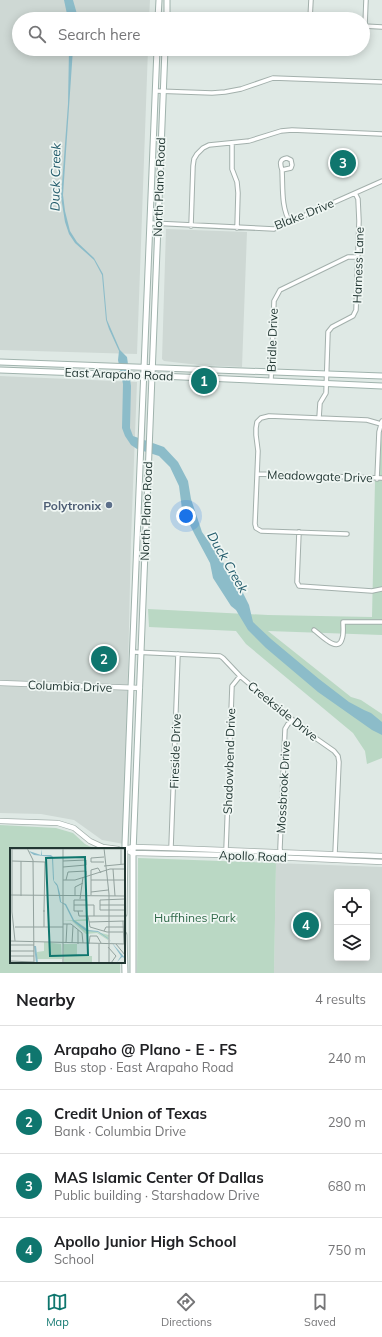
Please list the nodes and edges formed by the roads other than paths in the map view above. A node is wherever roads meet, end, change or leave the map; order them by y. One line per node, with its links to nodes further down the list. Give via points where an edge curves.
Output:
1 (159, 0): 5 (main road)
2 (167, 0): 6 (main road)
3 (311, 0): 7 (street)
4 (366, 0): 8 (street)
5 (158, 12)
6 (166, 12)
7 (310, 12)
8 (365, 12)
9 (370, 26): 10 (street)
10 (382, 27)
11 (157, 56): 14 (main road, North Plano Road)
12 (165, 56): 15 (main road, North Plano Road)
13 (382, 82): 15 (street, via 273,78 225,92)
14 (156, 91): 15 (street); 18 (main road, North Plano Road)
15 (164, 91): 19 (main road, North Plano Road)
16 (382, 134): 17 (street, via 292,130)
17 (232, 144): 26 (street, via 203,148 194,158); 27 (street, via 232,169 238,193)
18 (154, 150): 19 (main road); 24 (main road, North Plano Road)
19 (160, 150): 25 (main road, North Plano Road)
20 (282, 170): 23 (street, via 284,207)
21 (382, 181): 22 (street, Blake Drive)
22 (355, 193): 23 (street, Blake Drive); 28 (street, Harness Lane, via 359,206)
23 (290, 222): 27 (street, Blake Drive, via 274,228)
24 (151, 223): 25 (street, Blake Drive); 30 (main road, North Plano Road)
25 (157, 224): 26 (street, Blake Drive); 31 (main road, North Plano Road)
26 (191, 226): 27 (street, Blake Drive)
27 (238, 228)
28 (358, 257): 33 (street, Bridle Drive, via 348,257 280,290 274,301); 34 (street, Harness Lane, via 356,310 353,316 332,327 328,332)
29 (0, 362): 30 (main road, East Arapaho Road)
30 (144, 367): 31 (main road, East Arapaho Road); 36 (main road, North Plano Road)
31 (153, 367): 33 (main road, East Arapaho Road); 37 (main road, North Plano Road)
32 (0, 370): 36 (main road, East Arapaho Road)
33 (271, 372): 34 (main road, East Arapaho Road); 39 (street, Bridle Drive)
34 (326, 374): 35 (main road, East Arapaho Road); 40 (street, Harness Lane)
35 (362, 375): 38 (main road, East Arapaho Road); 41 (main road)
36 (144, 376): 37 (main road, East Arapaho Road); 51 (main road, North Plano Road)
37 (153, 376): 39 (main road, East Arapaho Road); 52 (main road, North Plano Road)
38 (382, 376)
39 (271, 381): 40 (main road, East Arapaho Road)
40 (326, 383): 41 (main road, East Arapaho Road); 43 (street, Harness Lane)
41 (370, 385): 42 (main road, East Arapaho Road)
42 (382, 386)
43 (319, 418): 44 (street); 45 (street, via 261,418 256,428)
44 (381, 423): 47 (street)
45 (257, 474): 47 (street, Meadowgate Drive); 48 (street, via 256,528 261,531)
46 (382, 478): 47 (street, Meadowgate Drive)
47 (376, 479)
48 (299, 532): 49 (street); 50 (street, via 299,586 372,591)
49 (347, 534)
50 (382, 589)
51 (135, 606): 52 (main road); 55 (main road, North Plano Road)
52 (143, 607): 56 (main road, North Plano Road)
53 (382, 622): 54 (street, via 343,622 342,640 336,644)
54 (314, 630)
55 (133, 652): 56 (street, Creekside Drive); 60 (main road, North Plano Road)
56 (142, 653): 57 (street, Creekside Drive); 61 (main road, North Plano Road)
57 (178, 654): 58 (street, Creekside Drive, via 220,656); 67 (street, Fireside Drive)
58 (240, 676): 62 (street, Creekside Drive); 70 (street, Shadowbend Drive, via 232,686)
59 (0, 683): 60 (street, Columbia Drive)
60 (131, 688): 61 (street, Columbia Drive); 63 (main road, North Plano Road)
61 (140, 688): 64 (main road, North Plano Road)
62 (293, 720): 71 (street, Mossbrook Drive, via 285,729); 72 (street, Creekside Drive, via 338,756)
63 (128, 776): 64 (main road); 68 (main road, North Plano Road)
64 (136, 777): 69 (main road, North Plano Road)
65 (0, 821): 66 (street, via 58,823 74,828 102,847)
66 (110, 848)
67 (171, 848): 69 (street, Apollo Road); 70 (street, Apollo Road)
68 (125, 849): 69 (street, Apollo Road)
69 (133, 850): 74 (street, Apollo Road); 76 (main road, North Plano Road)
70 (226, 850): 71 (street, Apollo Road)
71 (280, 852): 72 (street, Apollo Road); 74 (street, Mossbrook Drive)
72 (335, 854): 73 (street, Apollo Road)
73 (382, 856)
74 (281, 857): 75 (street, Apollo Road)
75 (382, 862)
76 (133, 973)

